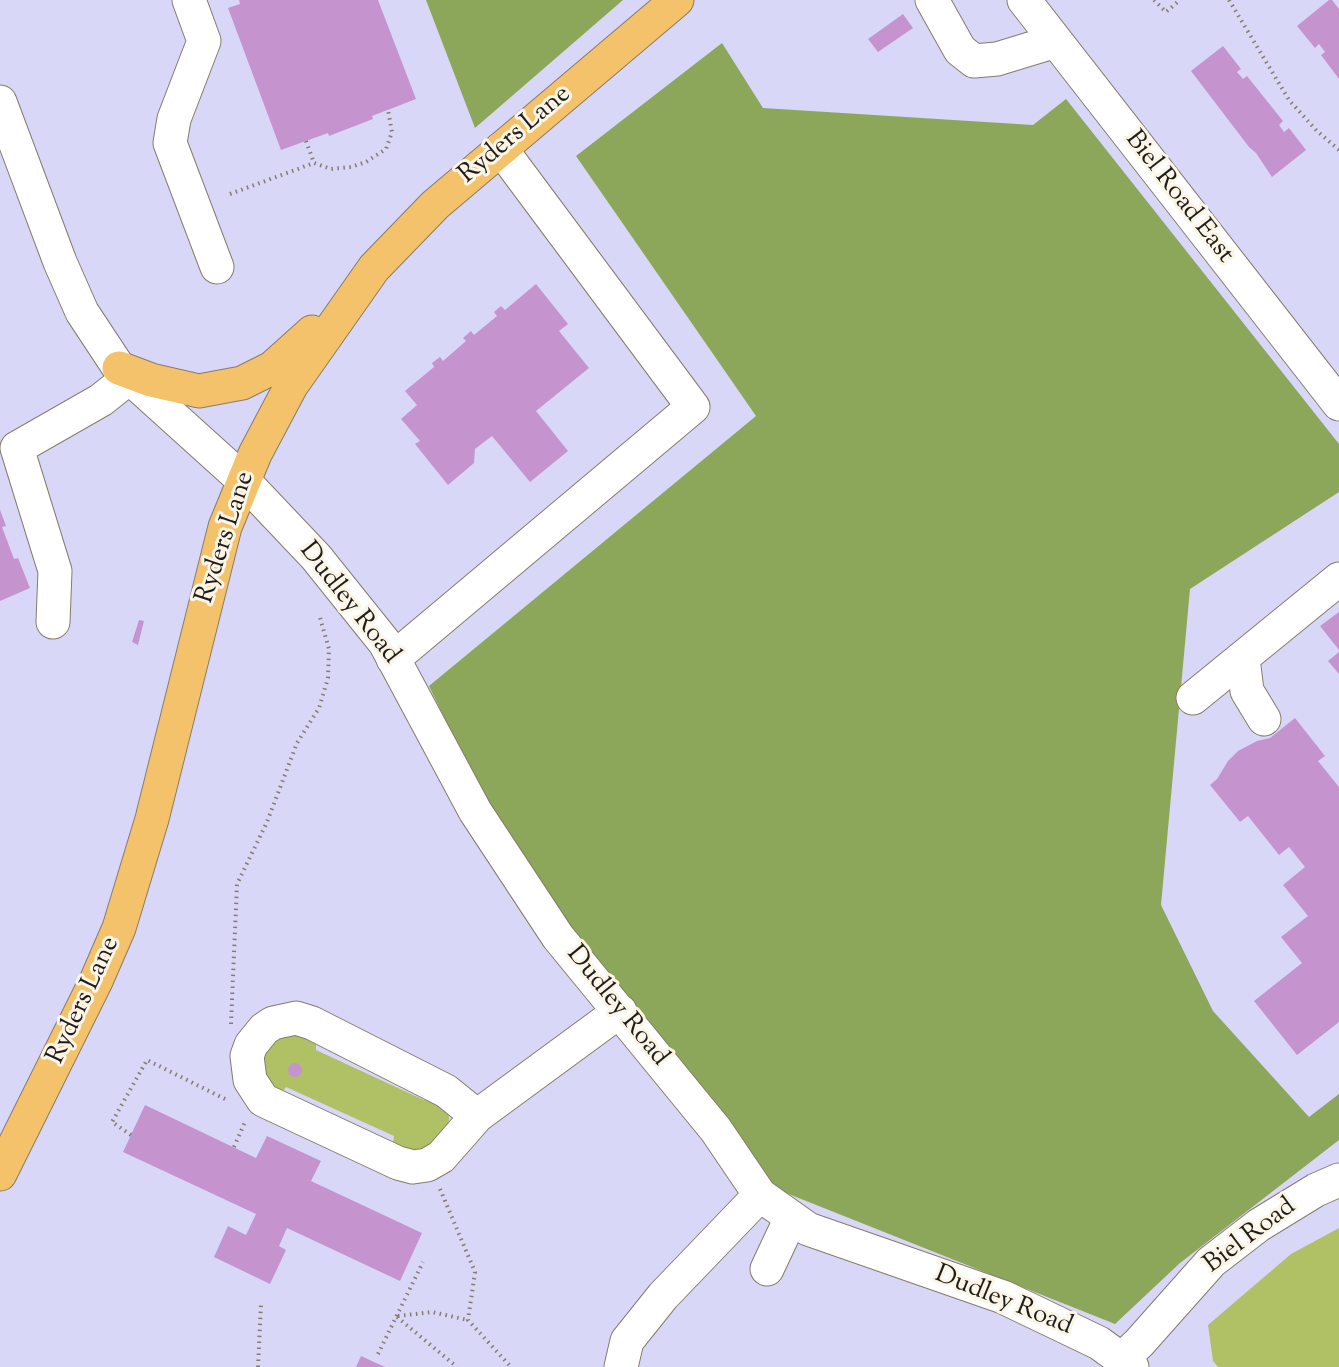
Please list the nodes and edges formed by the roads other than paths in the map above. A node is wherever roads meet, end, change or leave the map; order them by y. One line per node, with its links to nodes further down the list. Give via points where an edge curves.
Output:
1 (189, 0): 8 (street, via 204,41 174,119 170,143)
2 (677, 0): 7 (main road, Ryders Lane)
3 (932, 0): 5 (street, via 960,50 974,61 997,59)
4 (1024, 0): 5 (street, Biel Road East)
5 (1056, 41): 11 (street, Biel Road East, via 1299,354)
6 (0, 102): 10 (street, Dudley Road, via 82,312)
7 (501, 149): 9 (main road, Ryders Lane, via 435,205); 16 (street, via 693,407)
8 (217, 267)
9 (374, 268): 10 (main road, via 296,348 272,368 242,383 199,391); 12 (main road, Ryders Lane, via 291,386)
10 (125, 373): 12 (street, Dudley Road); 14 (street, via 101,400 17,448 55,571)
11 (1334, 387)
12 (243, 480): 16 (street, Dudley Road, via 316,557 385,643); 21 (main road, Ryders Lane, via 222,538 152,819 118,928)
13 (1339, 579): 15 (street)
14 (53, 622)
15 (1243, 658): 17 (street); 18 (street, via 1247,691)
16 (393, 659): 19 (street, Dudley Road, via 475,811 558,937)
17 (1193, 698)
18 (1264, 719)
19 (620, 1011): 20 (street); 23 (street, Dudley Road, via 716,1130)
20 (477, 1116): 20 (street, via 446,1091 296,1018 264,1029 247,1056 250,1080 262,1100 413,1167 441,1157)
21 (0, 1174)
22 (1339, 1180): 26 (street, Biel Road, via 1259,1225 1211,1262 1139,1343)
23 (760, 1195): 24 (street, Dudley Road); 27 (street, via 663,1296 627,1341)
24 (791, 1218): 25 (street); 26 (street, Dudley Road, via 808,1229 1003,1298 1099,1343)
25 (767, 1269)
26 (1127, 1363)
27 (621, 1367)

